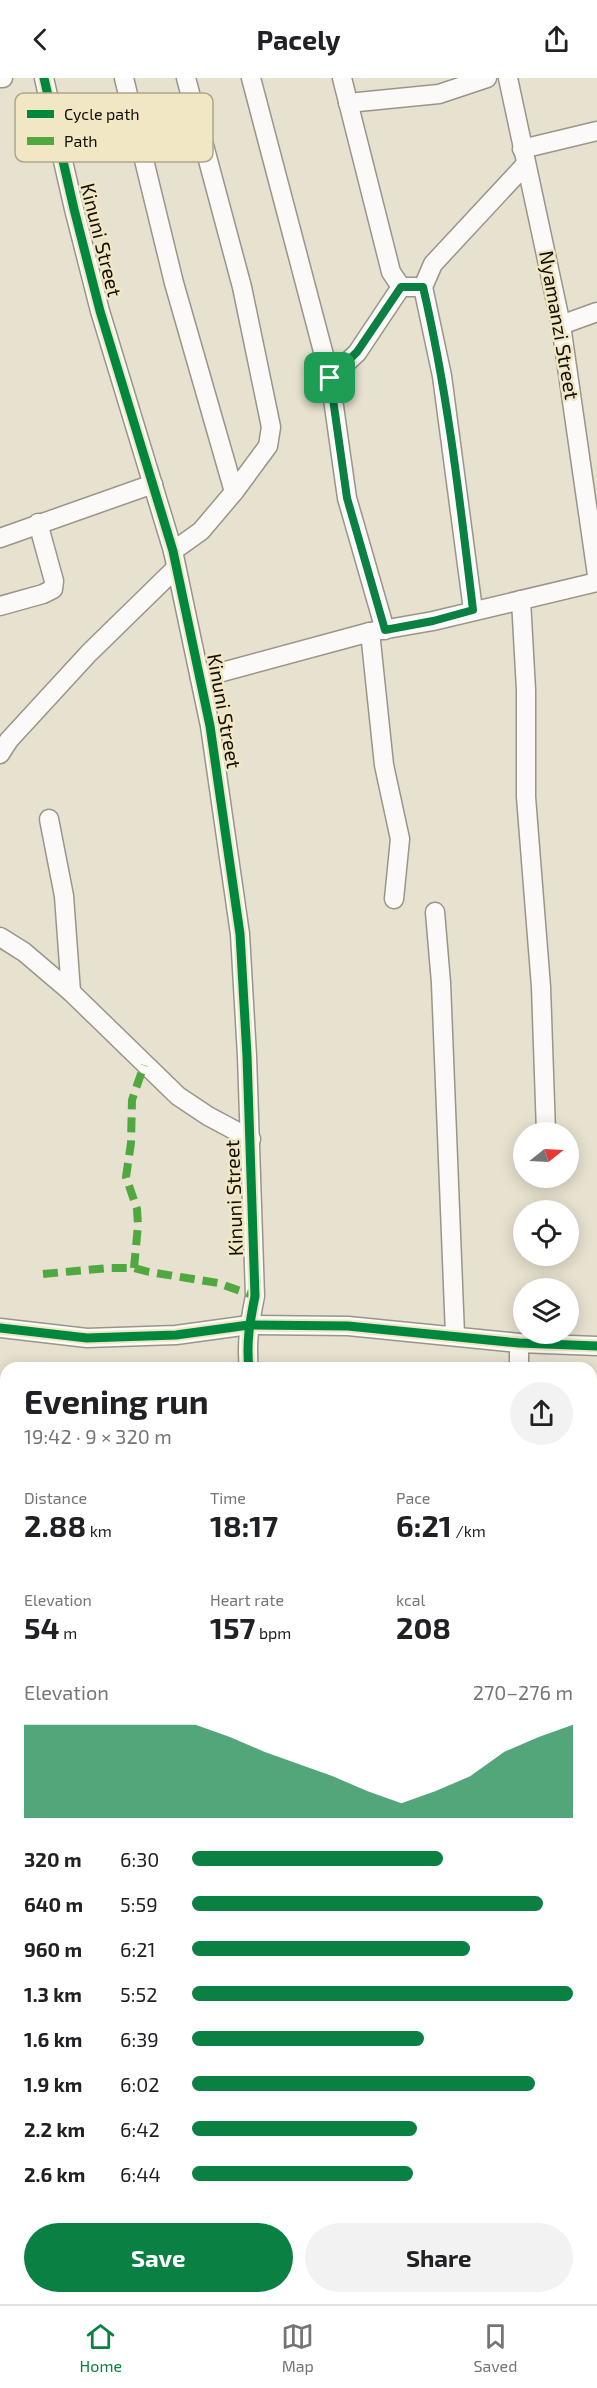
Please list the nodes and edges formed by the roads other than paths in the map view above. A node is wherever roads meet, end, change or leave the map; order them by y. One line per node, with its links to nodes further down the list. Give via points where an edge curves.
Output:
1 (44, 78): 8 (street, Kinuni Street)
2 (124, 78): 9 (street)
3 (186, 78): 10 (street)
4 (251, 78): 21 (street)
5 (342, 78): 11 (street)
6 (487, 78): 11 (street, via 439,94)
7 (508, 78): 13 (street, Nyamanzi Street)
8 (47, 93)
9 (128, 93)
10 (190, 93)
11 (348, 103): 17 (street, via 391,272)
12 (597, 131): 13 (street)
13 (524, 156): 18 (street, via 433,264); 20 (street, Nyamanzi Street)
14 (63, 162): 22 (street, Kinuni Street, via 95,290)
15 (144, 162): 23 (street, via 174,283)
16 (209, 162): 23 (street, via 242,287 271,427 268,446)
17 (401, 287): 18 (street); 21 (street, via 357,352)
18 (423, 287): 31 (street, via 455,457)
19 (597, 312): 20 (street)
20 (561, 325): 27 (street, Nyamanzi Street)
21 (330, 378): 32 (street, via 347,498)
22 (153, 484): 24 (street); 26 (street, Kinuni Street)
23 (234, 492): 26 (street)
24 (38, 523): 25 (street); 30 (street, via 53,589)
25 (0, 538)
26 (174, 560): 33 (street, Kinuni Street); 34 (street)
27 (597, 574)
28 (597, 582): 29 (street)
29 (521, 600): 31 (street); 40 (street, via 526,797 541,987)
30 (0, 606)
31 (473, 610): 32 (street)
32 (378, 631): 33 (street); 36 (street, via 384,765 400,839)
33 (200, 678): 41 (street, Kinuni Street, via 240,934)
34 (0, 754)
35 (49, 819): 39 (street, via 64,896)
36 (394, 899)
37 (435, 912): 44 (street)
38 (0, 937): 39 (street)
39 (71, 992): 41 (street, via 178,1096)
40 (546, 1122)
41 (250, 1139): 42 (street, Kinuni Street, via 255,1296)
42 (249, 1325): 43 (street, via 176,1335 87,1338); 44 (street, via 348,1326); 49 (street, Kinuni Street)
43 (0, 1328)
44 (455, 1335): 45 (street)
45 (513, 1342)
46 (519, 1344): 50 (street)
47 (545, 1344): 48 (street)
48 (597, 1346)
49 (248, 1362)
50 (519, 1362)

